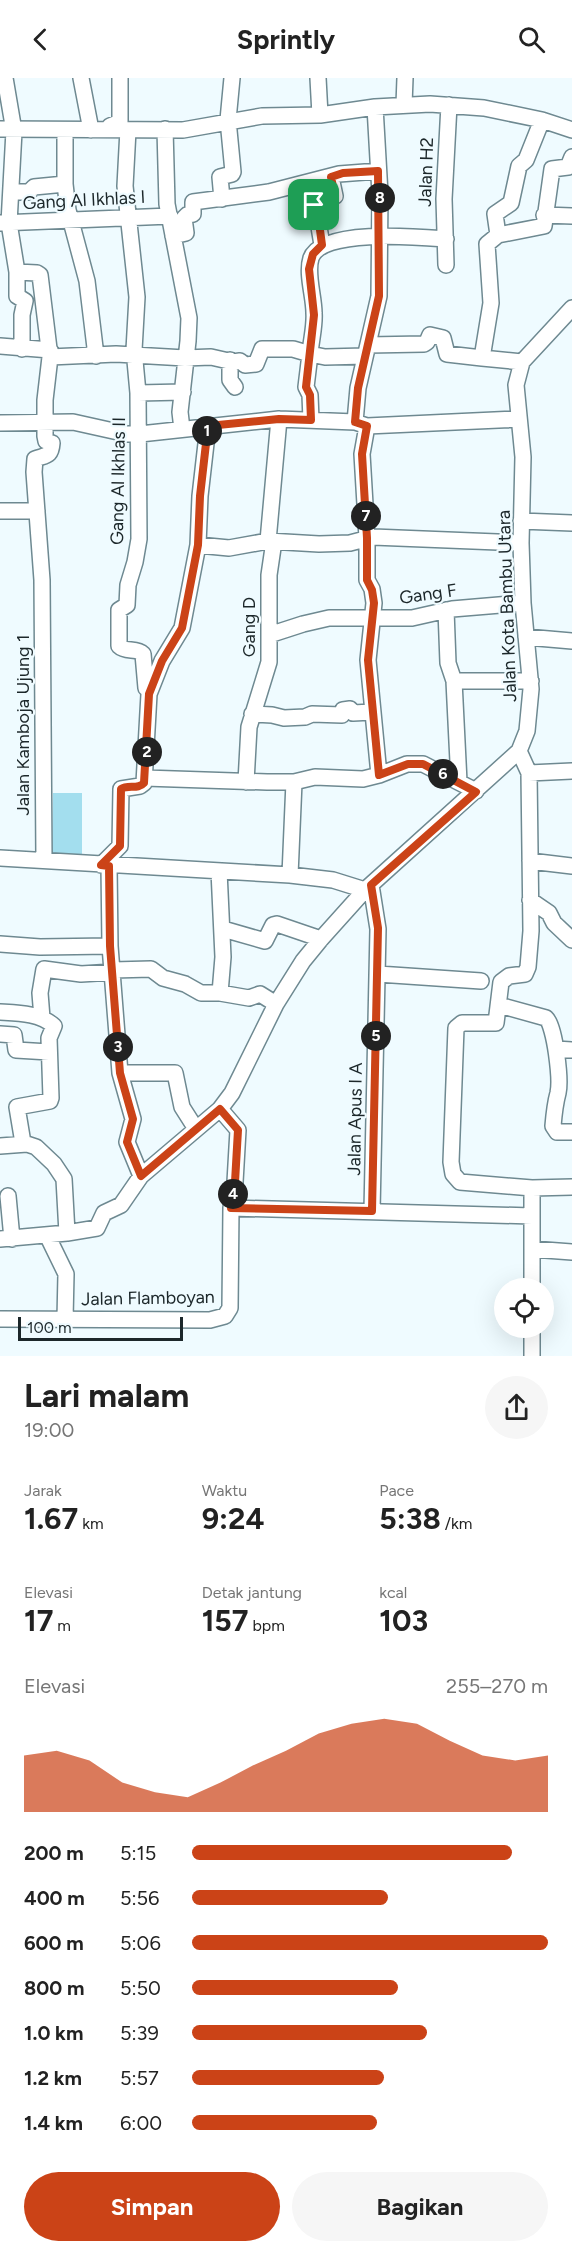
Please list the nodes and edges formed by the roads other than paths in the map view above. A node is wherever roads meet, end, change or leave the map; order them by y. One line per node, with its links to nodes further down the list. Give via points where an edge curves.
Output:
1 (5, 78): 14 (street)
2 (81, 78): 16 (street)
3 (120, 78): 17 (street, via 120,123)
4 (232, 78): 11 (street)
5 (318, 78): 10 (street)
6 (405, 78): 7 (street)
7 (404, 105): 8 (street); 9 (street)
8 (449, 105): 12 (street); 37 (street, Jalan H2)
9 (375, 107): 10 (street); 21 (street)
10 (320, 115): 11 (street)
11 (228, 120): 13 (street, via 183,130); 26 (street, via 233,172 220,177)
12 (542, 120): 19 (street); 38 (street, via 526,160 519,166 510,203 495,214)
13 (165, 129): 18 (street); 29 (street)
14 (7, 130): 15 (street); 25 (street)
15 (65, 130): 16 (street); 23 (street)
16 (91, 130): 17 (street)
17 (108, 130): 18 (street)
18 (128, 130): 33 (street, Gang Al Ikhlas II, via 125,186)
19 (572, 130)
20 (572, 157): 30 (street, via 568,167 552,169)
21 (378, 171): 22 (street, Gang Al Ikhlas I); 36 (street)
22 (331, 177): 24 (street, Gang Al Ikhlas I); 28 (street, via 335,196)
23 (65, 184): 25 (street); 32 (street)
24 (306, 184): 26 (street, Gang Al Ikhlas I); 28 (street)
25 (11, 192): 34 (street)
26 (222, 199): 27 (street, Gang Al Ikhlas I)
27 (193, 202): 29 (street, Gang Al Ikhlas I); 35 (street, via 193,214 184,218 186,233)
28 (314, 205): 39 (street)
29 (169, 210): 33 (street, Gang Al Ikhlas I); 35 (street)
30 (544, 215): 31 (street); 38 (street, via 541,228)
31 (572, 216)
32 (70, 219): 33 (street, Gang Al Ikhlas I); 34 (street, Gang Al Ikhlas I); 49 (street, via 87,281)
33 (129, 219): 47 (street, Gang Al Ikhlas II, via 137,297)
34 (5, 223): 41 (street)
35 (173, 236): 50 (street, via 189,318)
36 (380, 237): 37 (street); 39 (street); 45 (street, via 379,296)
37 (446, 239): 40 (street, Jalan H2)
38 (492, 239): 51 (street, via 491,303)
39 (322, 245): 48 (street, via 313,254 309,269 314,315)
40 (446, 265)
41 (17, 272): 44 (street, via 16,296 25,302); 46 (street, via 40,275)
42 (572, 308): 53 (street)
43 (0, 346): 44 (street)
44 (22, 349): 46 (street)
45 (366, 350): 48 (street, via 325,357); 51 (street, via 426,343 430,335 443,338 447,354); 62 (street, via 358,388)
46 (50, 354): 49 (street); 60 (street)
47 (136, 354): 49 (street); 50 (street); 56 (street, Gang Al Ikhlas II)
48 (310, 354): 52 (street, via 266,348 261,349 256,364); 59 (street, via 306,387)
49 (96, 356)
50 (185, 358): 52 (street); 55 (street)
51 (482, 358): 53 (street)
52 (230, 360): 54 (street, via 230,380)
53 (522, 362): 58 (street, Jalan Kota Bambu Utara, via 516,386)
54 (235, 387)
55 (183, 392): 56 (street, Gang Al Ikhlas II); 64 (street)
56 (138, 393): 65 (street, Gang Al Ikhlas II)
57 (279, 419): 59 (street); 63 (street); 71 (street, Gang D)
58 (518, 419): 62 (street); 68 (street, Jalan Kota Bambu Utara, via 523,457)
59 (311, 420): 62 (street)
60 (45, 421): 61 (street); 65 (street); 67 (street, Jalan Kamboja Ujung 1, via 45,439 52,443 52,450 46,457 35,459)
61 (0, 423)
62 (361, 424): 70 (street)
63 (208, 426): 64 (street); 73 (street)
64 (182, 429): 65 (street)
65 (140, 434): 82 (street, Gang Al Ikhlas II, via 138,548 127,605 119,610 118,633 122,649 143,654)
66 (0, 511): 67 (street)
67 (37, 511): 95 (street, Jalan Kamboja Ujung 1, via 42,590)
68 (521, 521): 69 (street); 72 (street, Jalan Kota Bambu Utara)
69 (572, 523)
70 (367, 538): 71 (street, via 319,544); 72 (street); 76 (street, via 367,580 374,598)
71 (271, 541): 73 (street, via 229,548); 77 (street, Gang D)
72 (521, 543): 74 (street, Jalan Kota Bambu Utara)
73 (198, 545): 89 (street, via 182,628 162,661 149,694)
74 (523, 603): 75 (street, Gang F); 78 (street, Jalan Kota Bambu Utara)
75 (446, 610): 76 (street, Gang F, via 412,618); 80 (street, via 448,663)
76 (372, 617): 77 (street, Gang F, via 312,621); 83 (street, via 368,660)
77 (269, 635): 84 (street, Gang D, via 268,668)
78 (526, 637): 79 (street); 81 (street, Jalan Kota Bambu Utara)
79 (572, 640)
80 (454, 681): 81 (street); 92 (street)
81 (531, 681): 85 (street, Jalan Kota Bambu Utara, via 530,714)
82 (146, 687)
83 (372, 712): 84 (street, via 353,713 346,709 342,715 299,717); 88 (street)
84 (252, 714): 90 (street, Gang D)
85 (519, 751): 87 (street); 93 (street, Jalan Kota Bambu Utara)
86 (572, 771): 87 (street)
87 (530, 772): 96 (street)
88 (379, 775): 91 (street, via 339,780 306,778); 92 (street, via 408,764 423,764)
89 (145, 778): 90 (street); 97 (street, via 143,785 121,789 120,846)
90 (246, 782): 91 (street)
91 (294, 782): 100 (street)
92 (459, 783): 93 (street)
93 (476, 792): 101 (street, Jalan Kota Bambu Utara)
94 (0, 858): 95 (street)
95 (44, 860): 97 (street)
96 (530, 861): 98 (street); 102 (street)
97 (105, 865): 99 (street); 107 (street)
98 (572, 866)
99 (219, 871): 100 (street); 103 (street)
100 (290, 875): 101 (street)
101 (368, 887): 104 (street, Jalan Kota Bambu Utara); 109 (street, Jalan Apus I A, via 378,928)
102 (530, 900): 105 (street, via 549,913); 113 (street, via 528,967 525,974 509,976 501,982)
103 (223, 929): 104 (street, via 265,941 277,924); 111 (street)
104 (321, 939): 112 (street, Jalan Kota Bambu Utara)
105 (572, 940)
106 (0, 944): 107 (street)
107 (110, 946): 108 (street)
108 (113, 971): 111 (street, via 151,969 162,978 201,993); 115 (street, via 81,974 44,969 40,993); 119 (street)
109 (378, 974): 110 (street); 130 (street, Jalan Apus I A)
110 (481, 981)
111 (220, 993): 112 (street, via 249,998 260,994)
112 (276, 1004): 120 (street, Jalan Kota Bambu Utara, via 232,1093)
113 (500, 1005): 117 (street, via 549,1020); 127 (street, via 496,1023 462,1023 456,1028 453,1174 460,1182)
114 (0, 1012): 115 (street)
115 (42, 1018): 118 (street, via 54,1026)
116 (0, 1034): 118 (street, via 14,1035 16,1050)
117 (564, 1049): 122 (street, via 554,1126 557,1132)
118 (49, 1052): 123 (street, via 50,1101 17,1107)
119 (120, 1073): 121 (street, via 175,1073 182,1107); 125 (street, via 133,1119 127,1142)
120 (220, 1109): 121 (street, Jalan Kota Bambu Utara); 129 (street, Jalan Flamboyan, via 238,1130)
121 (196, 1129): 125 (street, Jalan Kota Bambu Utara)
122 (572, 1132)
123 (23, 1143): 124 (street); 132 (street, via 49,1157 62,1175)
124 (0, 1146)
125 (141, 1176): 132 (street, Jalan Kota Bambu Utara, via 121,1205 104,1213 97,1228)
126 (572, 1187): 127 (street)
127 (532, 1188): 131 (street)
128 (8, 1196): 134 (street)
129 (231, 1208): 130 (street); 139 (street, Jalan Flamboyan, via 230,1308 225,1316 210,1320)
130 (372, 1211): 131 (street)
131 (532, 1216): 135 (street)
132 (67, 1233): 133 (street, Jalan Kota Bambu Utara)
133 (46, 1235): 134 (street, Jalan Kota Bambu Utara); 139 (street, via 66,1274)
134 (6, 1239)
135 (532, 1249): 136 (street); 137 (street)
136 (572, 1252)
137 (532, 1278)
138 (0, 1318): 139 (street, Jalan Flamboyan)
139 (65, 1319)
140 (532, 1338): 141 (street)
141 (532, 1356)

